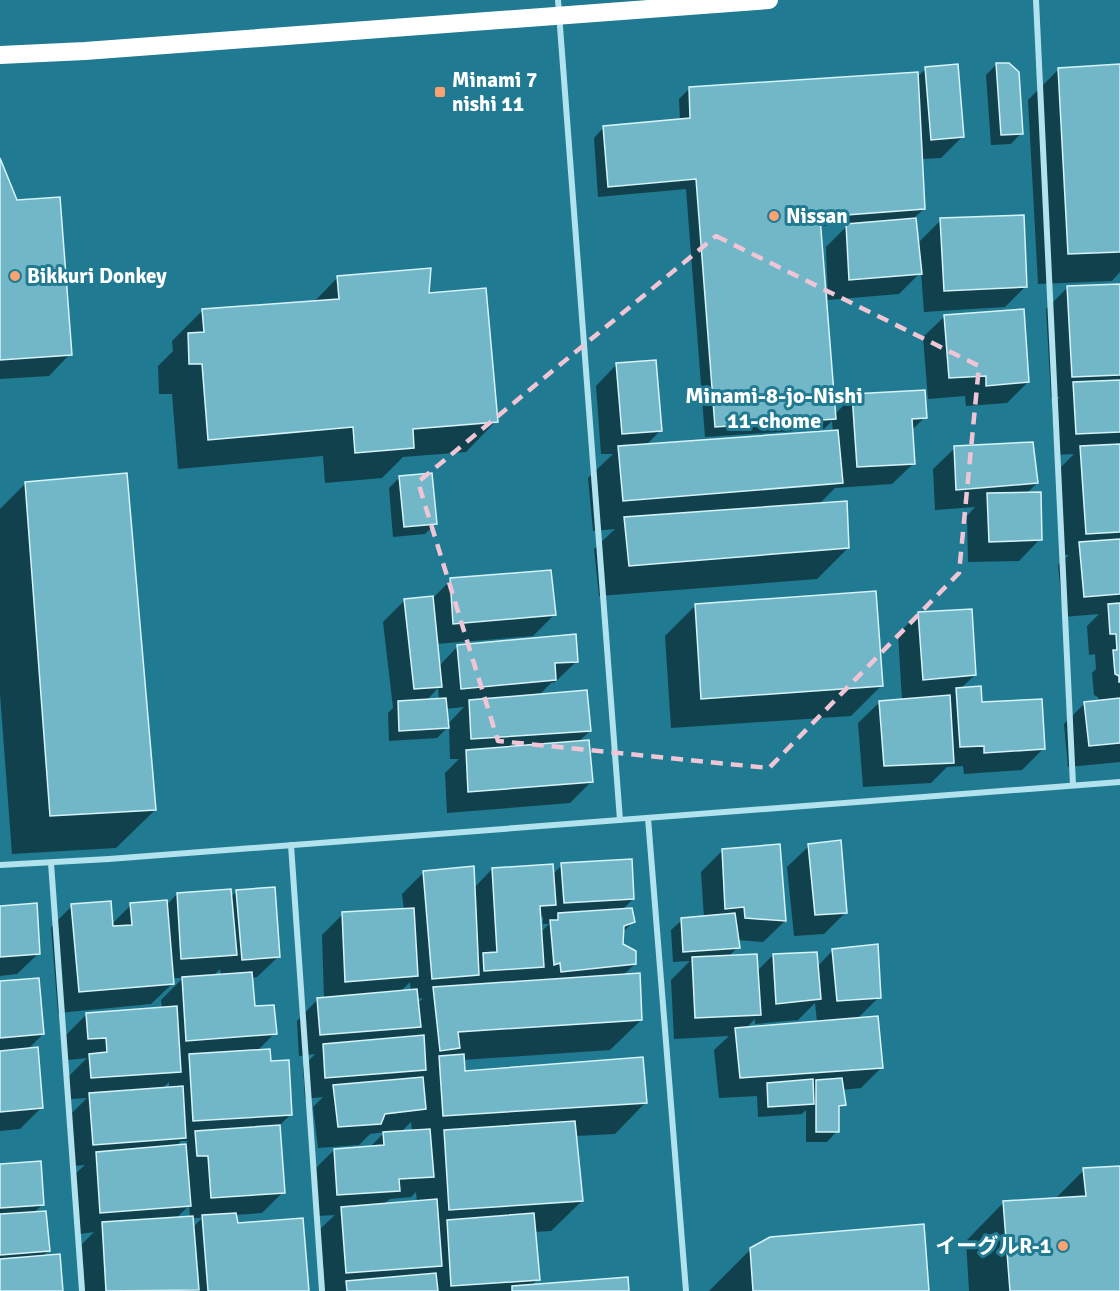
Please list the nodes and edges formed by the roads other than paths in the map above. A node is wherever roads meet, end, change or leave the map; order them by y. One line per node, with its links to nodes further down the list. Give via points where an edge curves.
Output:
1 (769, 0): 3 (highway)
2 (1036, 0): 6 (street)
3 (559, 8): 4 (highway, via 85,51); 8 (street)
4 (0, 55)
5 (1120, 782): 6 (street)
6 (1072, 785): 7 (street)
7 (648, 818): 8 (street); 14 (street)
8 (620, 820): 9 (street)
9 (291, 845): 10 (street); 13 (street)
10 (51, 863): 11 (street); 12 (street)
11 (0, 865)
12 (82, 1291)
13 (322, 1291)
14 (686, 1291)

